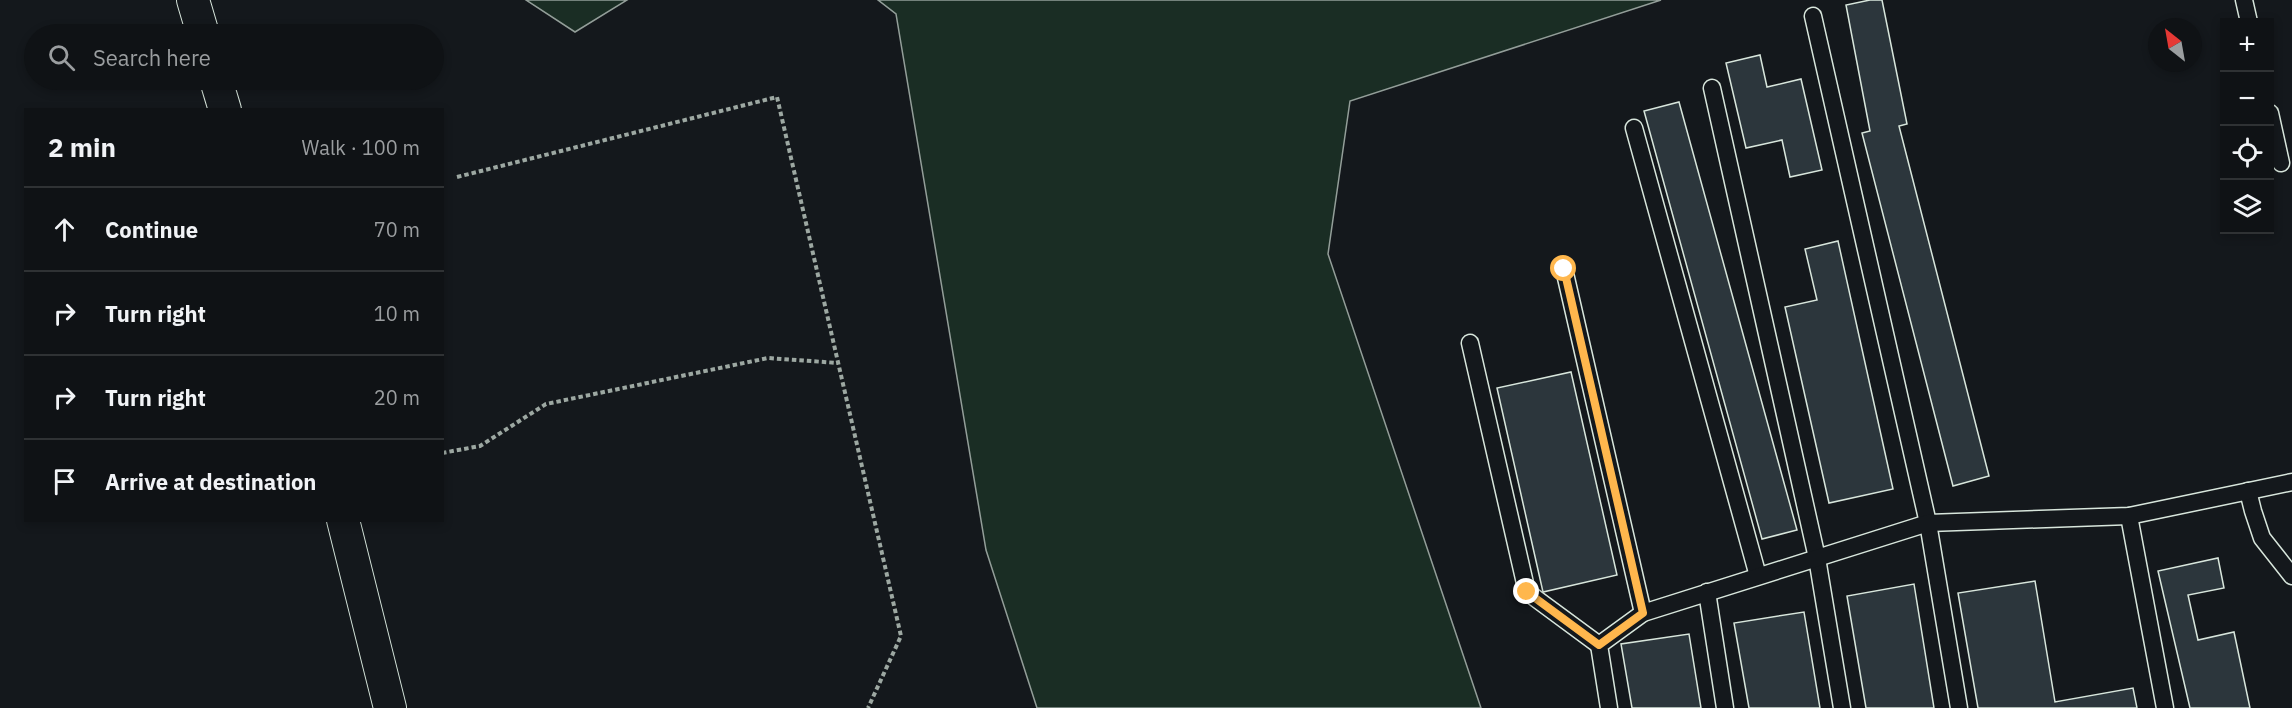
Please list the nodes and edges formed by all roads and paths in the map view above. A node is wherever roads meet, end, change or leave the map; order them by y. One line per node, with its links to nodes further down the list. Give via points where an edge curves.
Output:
1 (193, 0): 5 (street)
2 (2244, 0): 4 (lane)
3 (1813, 16): 21 (lane)
4 (2248, 18)
5 (200, 24)
6 (1712, 88): 22 (lane)
7 (219, 90): 8 (street)
8 (224, 108)
9 (2273, 126): 11 (lane)
10 (1634, 128): 23 (lane)
11 (2281, 163)
12 (457, 177): 15 (path, via 777,97)
13 (1564, 269): 26 (lane)
14 (1470, 343): 27 (lane, via 1527,592)
15 (838, 363): 16 (path, via 768,358 546,404 480,446); 29 (path, via 901,636)
16 (444, 453)
17 (2292, 482): 18 (lane)
18 (2248, 491): 19 (lane); 24 (lane, via 2262,538)
19 (2129, 516): 21 (lane); 34 (lane)
20 (344, 522): 28 (street)
21 (1928, 523): 22 (lane); 33 (lane)
22 (1816, 558): 23 (lane); 32 (lane)
23 (1758, 576): 25 (lane)
24 (2292, 576)
25 (1707, 592): 26 (lane); 31 (lane)
26 (1643, 613): 27 (lane)
27 (1599, 645): 30 (lane)
28 (390, 708)
29 (868, 708)
30 (1609, 708)
31 (1725, 708)
32 (1842, 708)
33 (1959, 708)
34 (2165, 708)

